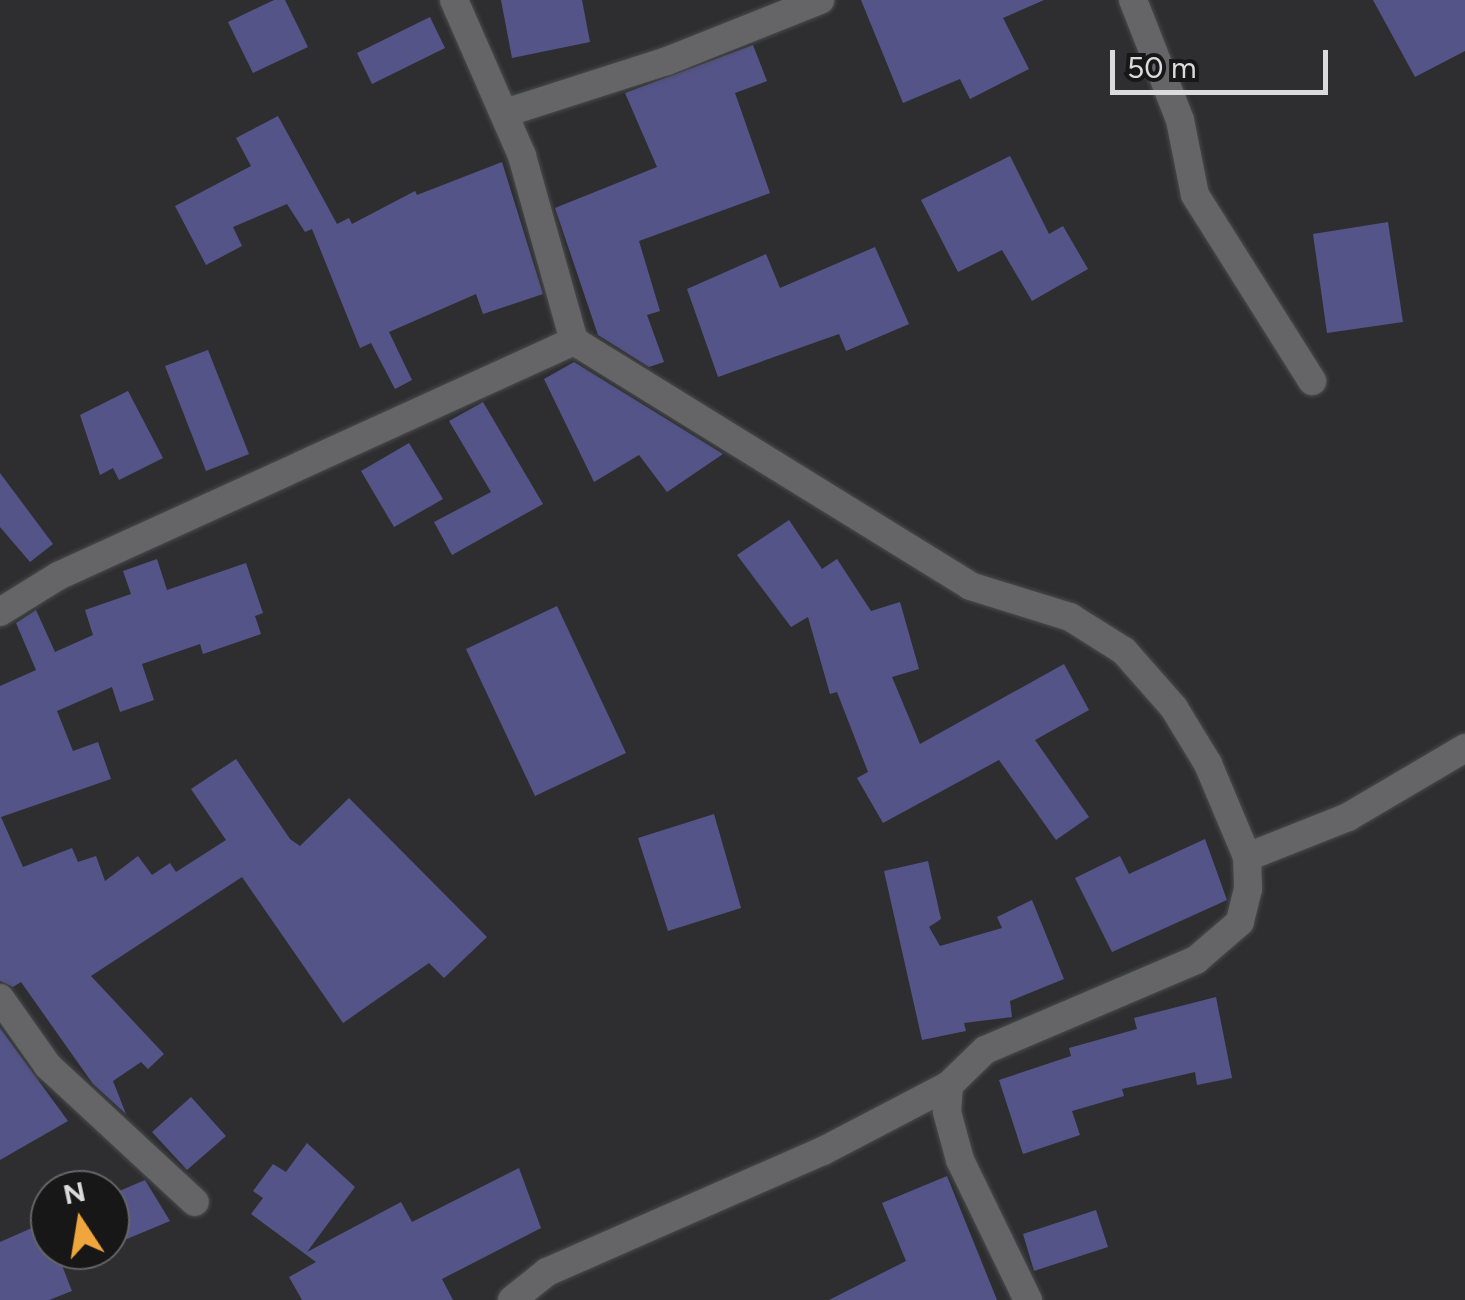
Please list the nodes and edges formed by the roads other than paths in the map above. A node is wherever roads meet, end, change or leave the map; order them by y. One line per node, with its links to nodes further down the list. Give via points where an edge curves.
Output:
1 (454, 0): 4 (street)
2 (820, 0): 4 (street, via 666,62)
3 (1133, 0): 6 (street, via 1180,120 1195,195)
4 (504, 113): 5 (street)
5 (574, 340): 7 (street, via 180,518 58,576); 9 (street, via 970,586 1070,617 1124,651 1174,708 1208,764)
6 (1312, 381)
7 (0, 612)
8 (1465, 748): 9 (street, via 1348,816)
9 (1246, 857): 11 (street, via 1240,922 1228,939 1196,960 984,1050)
10 (0, 998): 12 (street, via 48,1066)
11 (948, 1085): 13 (street, via 823,1151 547,1272); 14 (street, via 946,1112 960,1160)
12 (194, 1202)
13 (512, 1300)
14 (1028, 1300)

